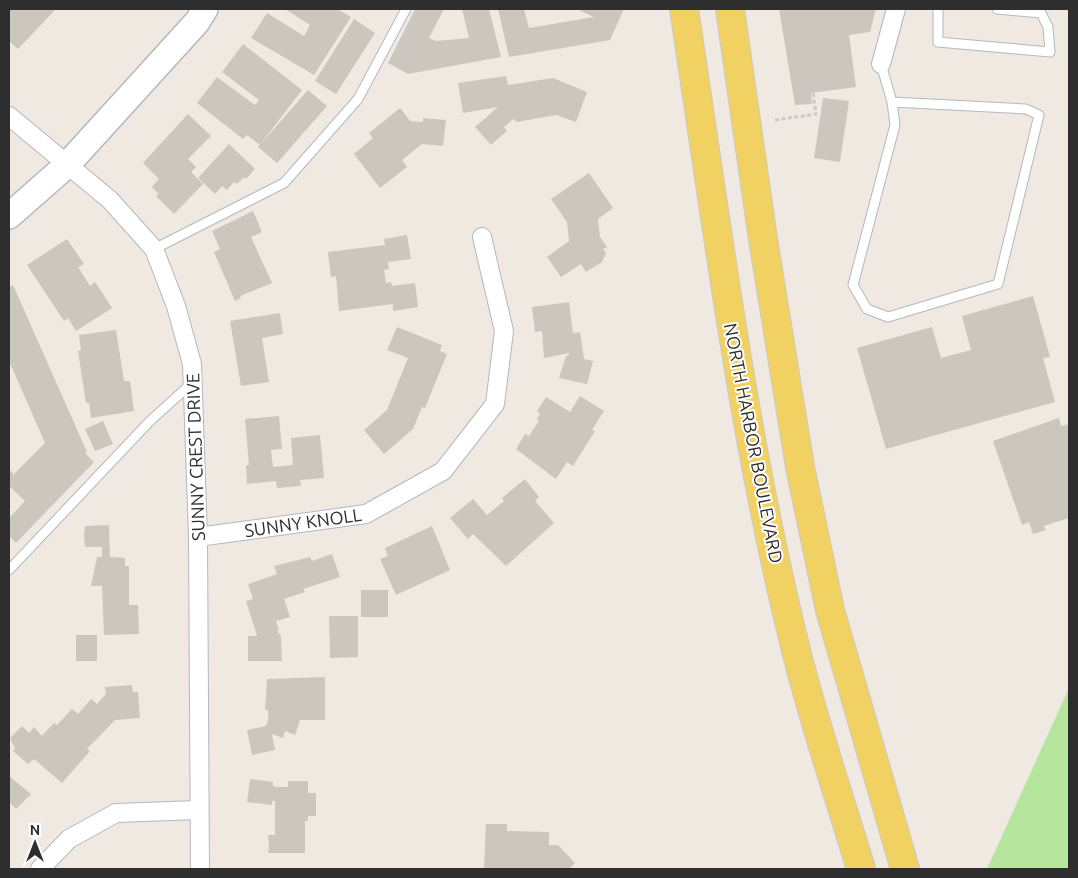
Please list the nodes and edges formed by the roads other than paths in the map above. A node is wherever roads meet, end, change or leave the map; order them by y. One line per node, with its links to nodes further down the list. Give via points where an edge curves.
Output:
1 (205, 9): 11 (street, via 197,22)
2 (406, 9): 14 (lane, via 358,98 284,183)
3 (684, 9): 21 (main road, NORTH HARBOR BOULEVARD, via 730,310 769,531 798,659)
4 (730, 9): 22 (main road, via 802,477 830,610)
5 (896, 9): 8 (street)
6 (938, 9): 7 (lane, via 938,42 1050,52 1048,27 1041,13)
7 (997, 9)
8 (881, 64): 9 (lane)
9 (892, 102): 9 (lane, via 1026,109 1039,115 998,284 888,317 867,309 853,285 894,125)
10 (9, 116): 11 (street, SUNNY CREST DRIVE)
11 (67, 165): 12 (street); 14 (street, SUNNY CREST DRIVE, via 110,200)
12 (9, 216)
13 (482, 237): 16 (street, SUNNY KNOLL, via 504,331 495,404 444,470 366,514)
14 (154, 249): 15 (street, SUNNY CREST DRIVE, via 176,306 192,364)
15 (193, 383): 16 (street, SUNNY CREST DRIVE); 17 (lane, via 150,421)
16 (198, 537): 18 (street, SUNNY CREST DRIVE)
17 (10, 565)
18 (198, 810): 19 (street, via 116,813 69,839); 20 (street, SUNNY CREST DRIVE)
19 (40, 869)
20 (200, 869)
21 (861, 869)
22 (905, 869)

